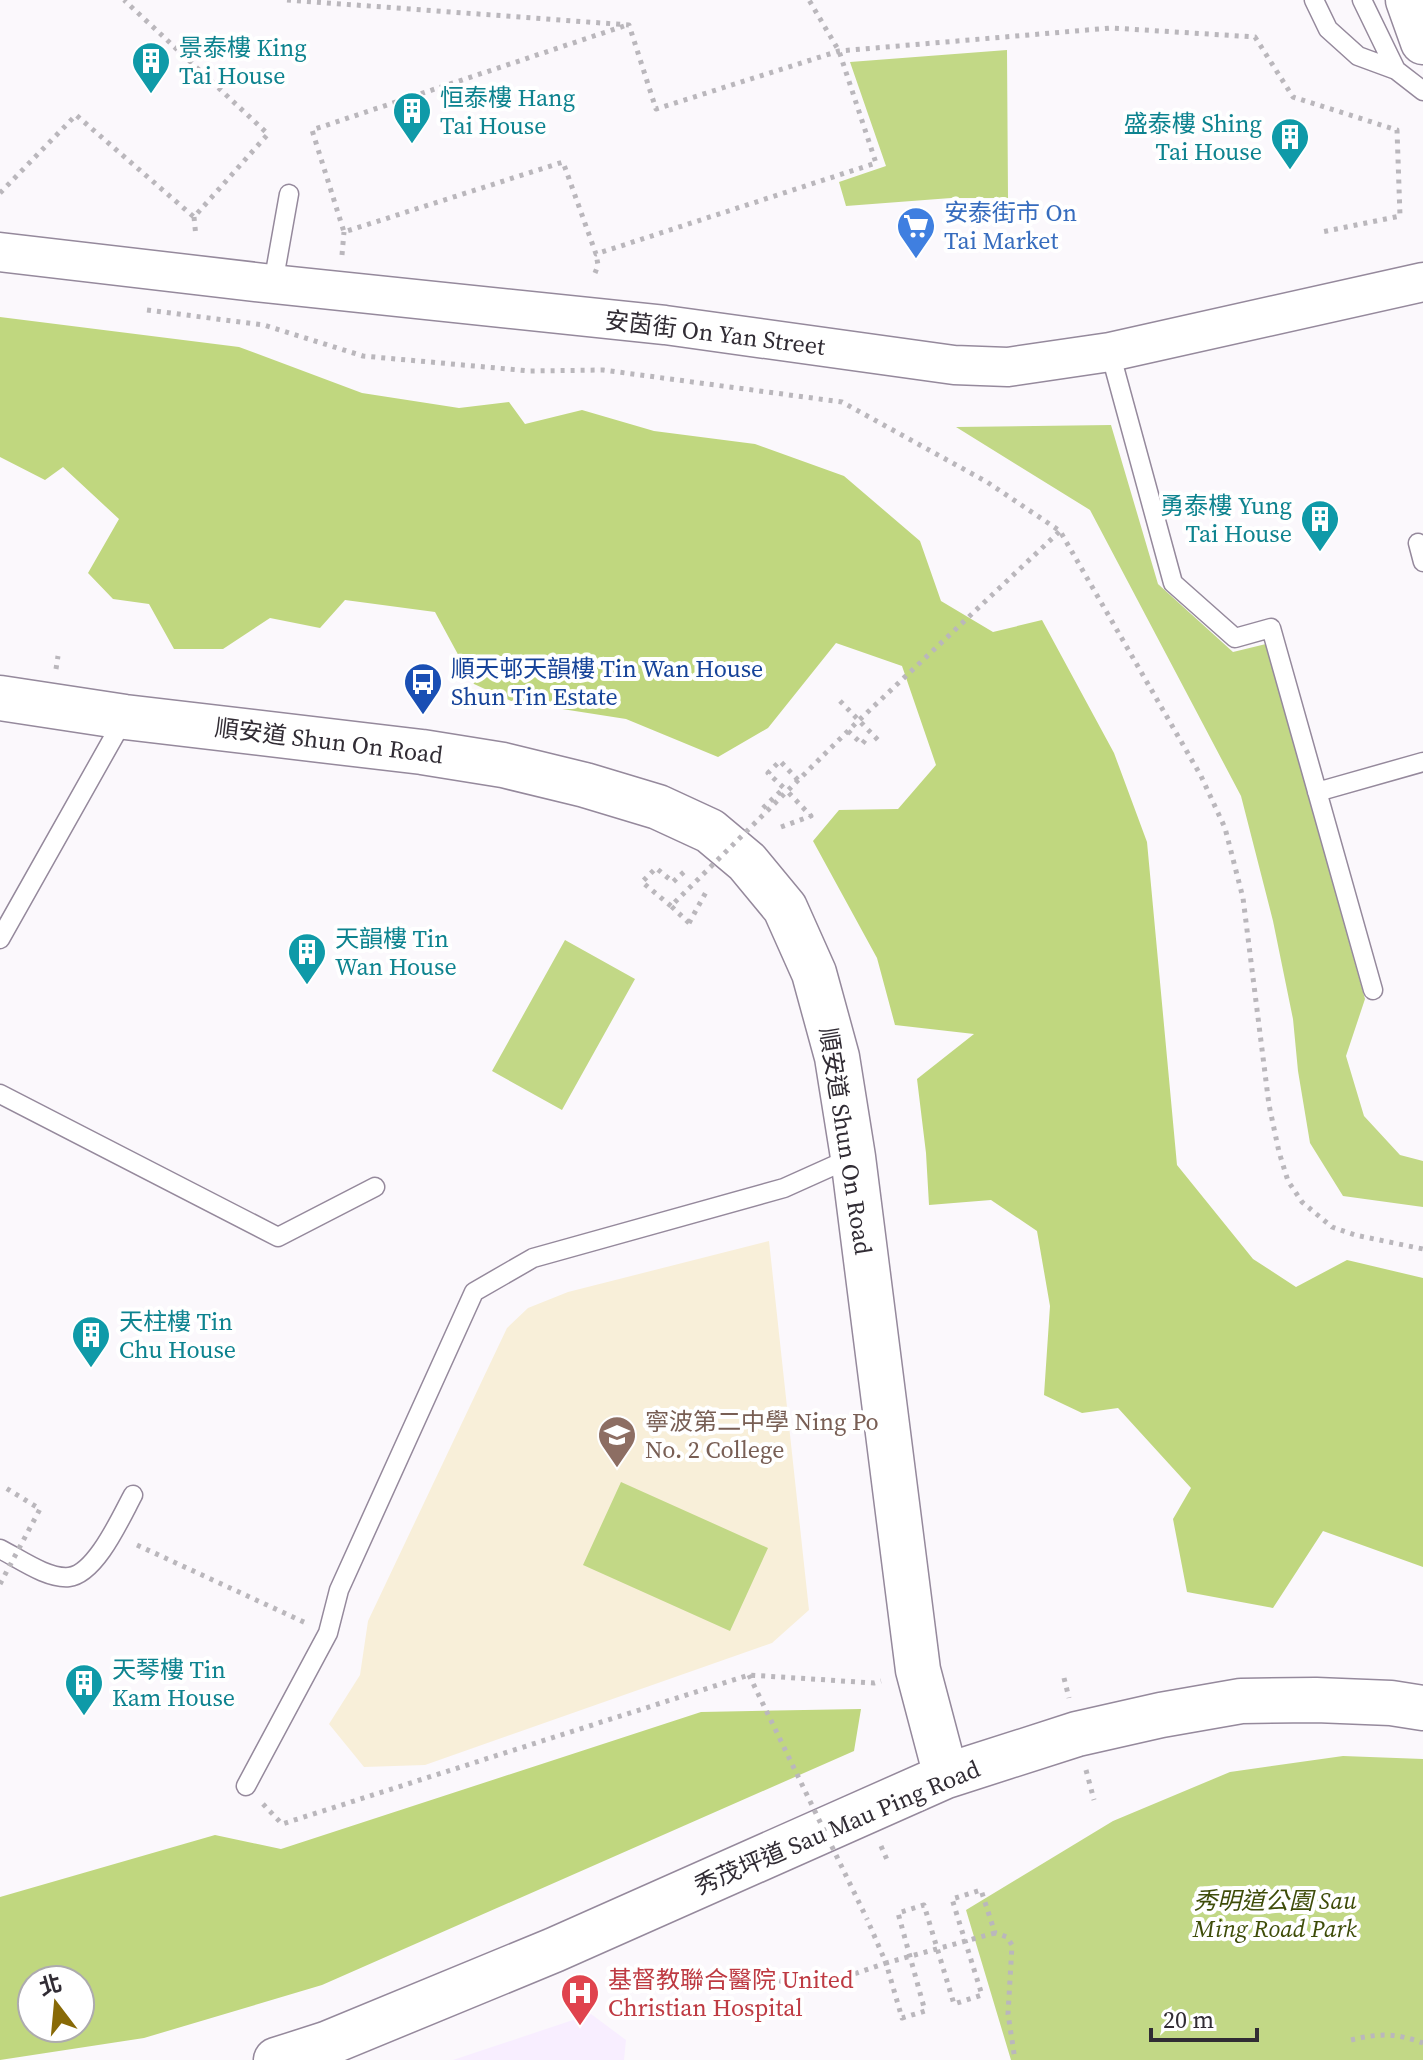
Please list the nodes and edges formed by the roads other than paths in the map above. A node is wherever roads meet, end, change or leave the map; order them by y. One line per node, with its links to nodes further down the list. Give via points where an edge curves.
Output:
1 (1314, 0): 4 (lane, via 1328,29 1358,56)
2 (1362, 0): 4 (lane)
3 (1408, 0): 4 (street)
4 (1410, 56): 5 (lane)
5 (1423, 91)
6 (289, 194): 9 (lane)
7 (0, 252): 9 (street, 安茵街 On Yan Street)
8 (1423, 282): 10 (street, 安茵街 On Yan Street)
9 (273, 284): 10 (street, 安茵街 On Yan Street, via 665,325 954,365 1008,367)
10 (1110, 352): 16 (lane, via 1173,583 1235,638 1271,628)
11 (1418, 543): 12 (lane)
12 (1423, 562)
13 (0, 698): 14 (street, 順安道 Shun On Road)
14 (125, 717): 17 (lane); 20 (street, 順安道 Shun On Road, via 470,758 658,807 710,831 747,862 785,908 814,973 837,1057)
15 (1423, 762): 16 (lane)
16 (1317, 792): 18 (lane)
17 (0, 939)
18 (1373, 990)
19 (0, 1094): 21 (lane, via 278,1237)
20 (853, 1157): 25 (street, 順安道 Shun On Road, via 918,1670); 26 (lane, via 784,1188 533,1258 474,1292 339,1590 328,1633)
21 (375, 1187)
22 (133, 1495): 23 (lane, via 86,1571 69,1577 49,1573)
23 (0, 1549)
24 (1423, 1708): 25 (street, 秀茂坪道 Sau Mau Ping Road, via 1241,1701 1077,1734)
25 (946, 1776): 27 (street, 秀茂坪道 Sau Mau Ping Road, via 554,1950)
26 (246, 1786)
27 (276, 2060)

